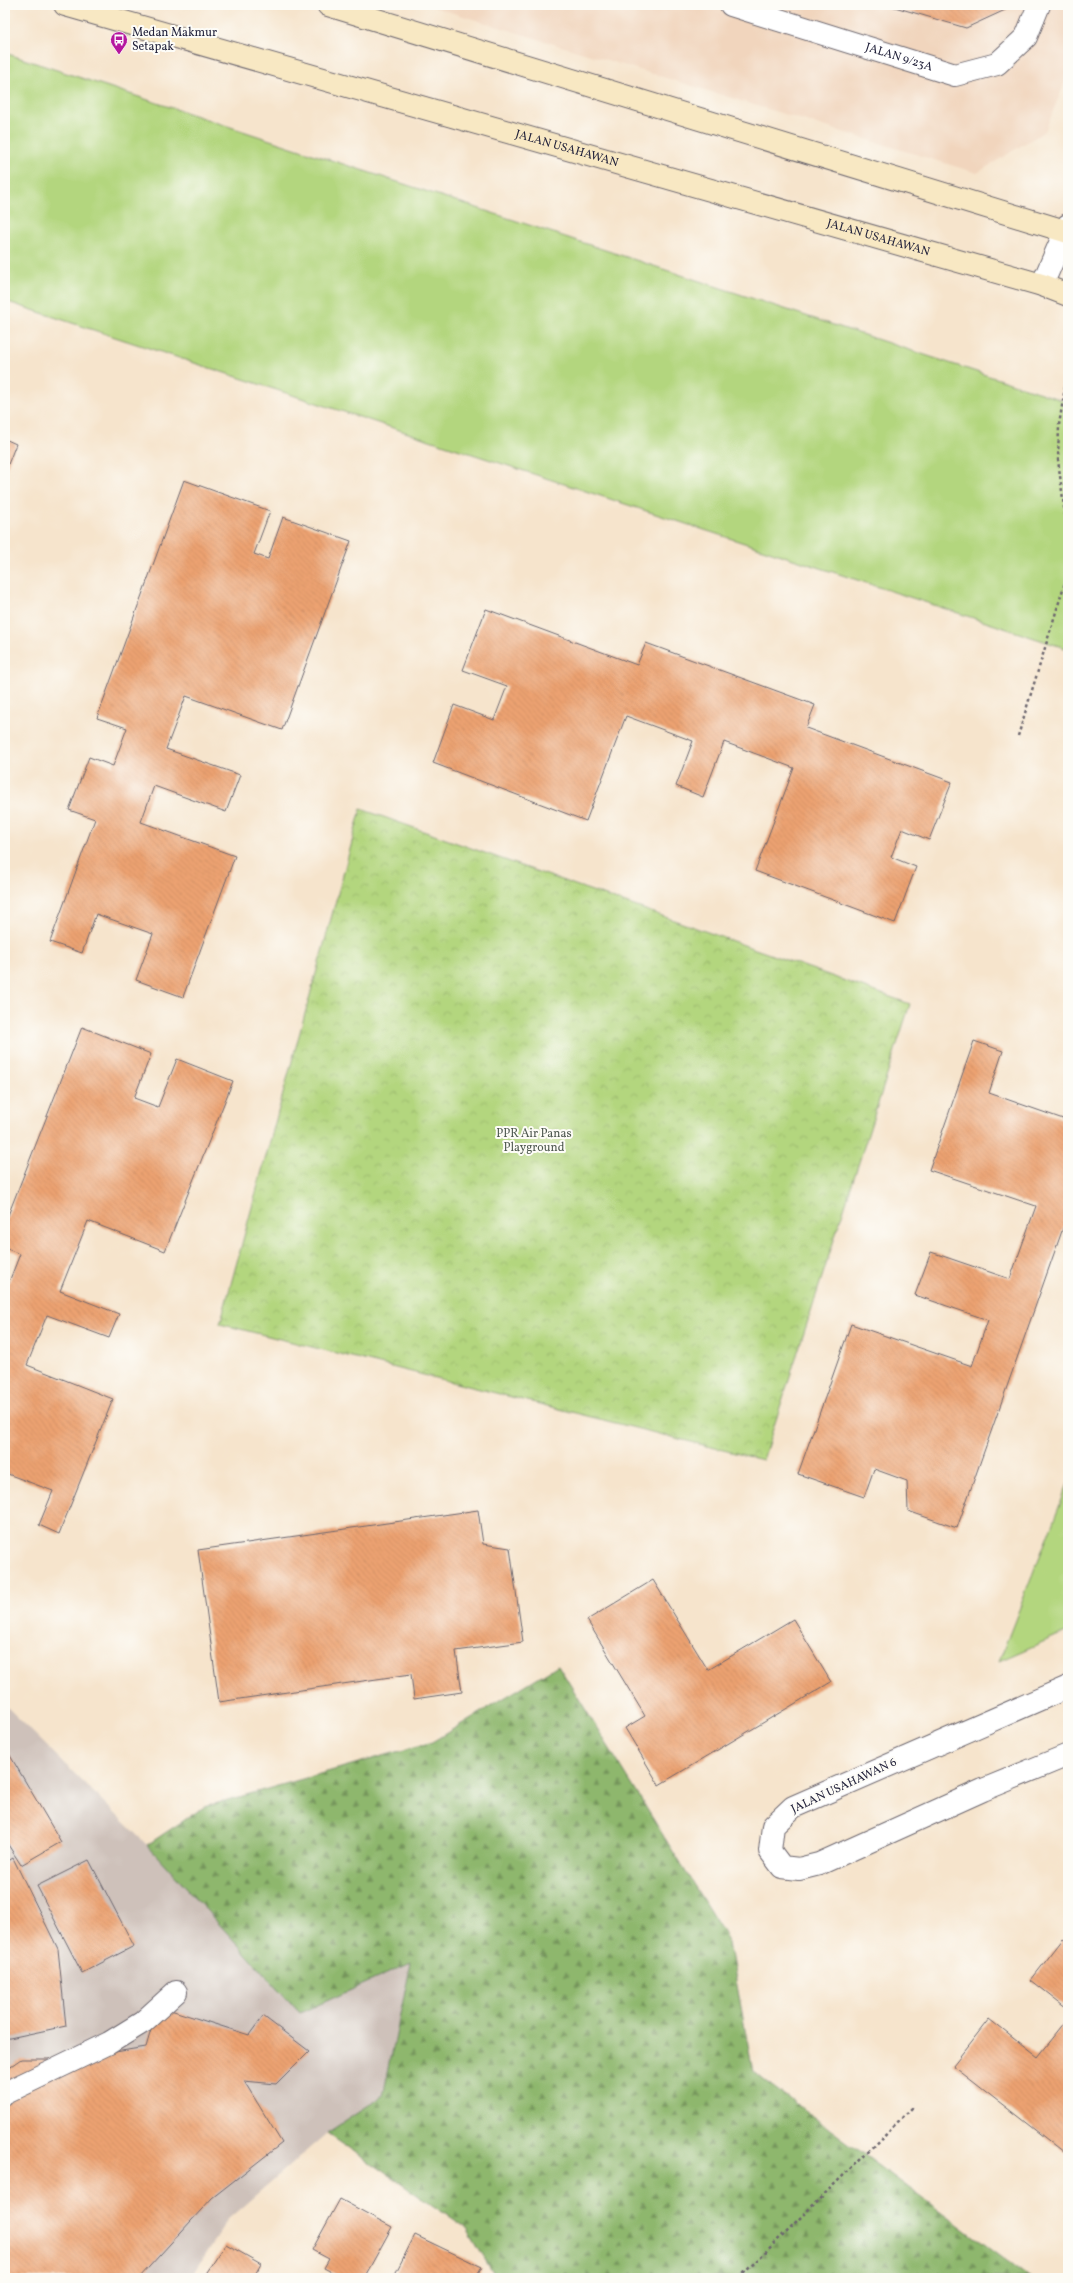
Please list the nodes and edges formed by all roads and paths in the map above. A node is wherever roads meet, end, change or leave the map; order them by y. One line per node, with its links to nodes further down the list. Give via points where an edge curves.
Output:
1 (65, 5): 6 (street, JALAN USAHAWAN)
2 (328, 5): 5 (street)
3 (731, 5): 4 (street, JALAN 9/23A, via 956,75 997,64 1026,37)
4 (1040, 5)
5 (1067, 229): 6 (street)
6 (1042, 285): 7 (street, JALAN USAHAWAN)
7 (1068, 295)
8 (1068, 370): 9 (path, via 1058,425 1058,460)
9 (1068, 538)
10 (1068, 563): 11 (path, via 1067,576)
11 (1018, 736)
12 (1068, 1688): 13 (street, JALAN USAHAWAN 6, via 792,1807 772,1826 770,1851 782,1867 799,1869 819,1864 982,1790)
13 (1068, 1755)
14 (176, 1992): 15 (street, via 143,2022 109,2043)
15 (5, 2093)
16 (914, 2106): 17 (path)
17 (739, 2278)

